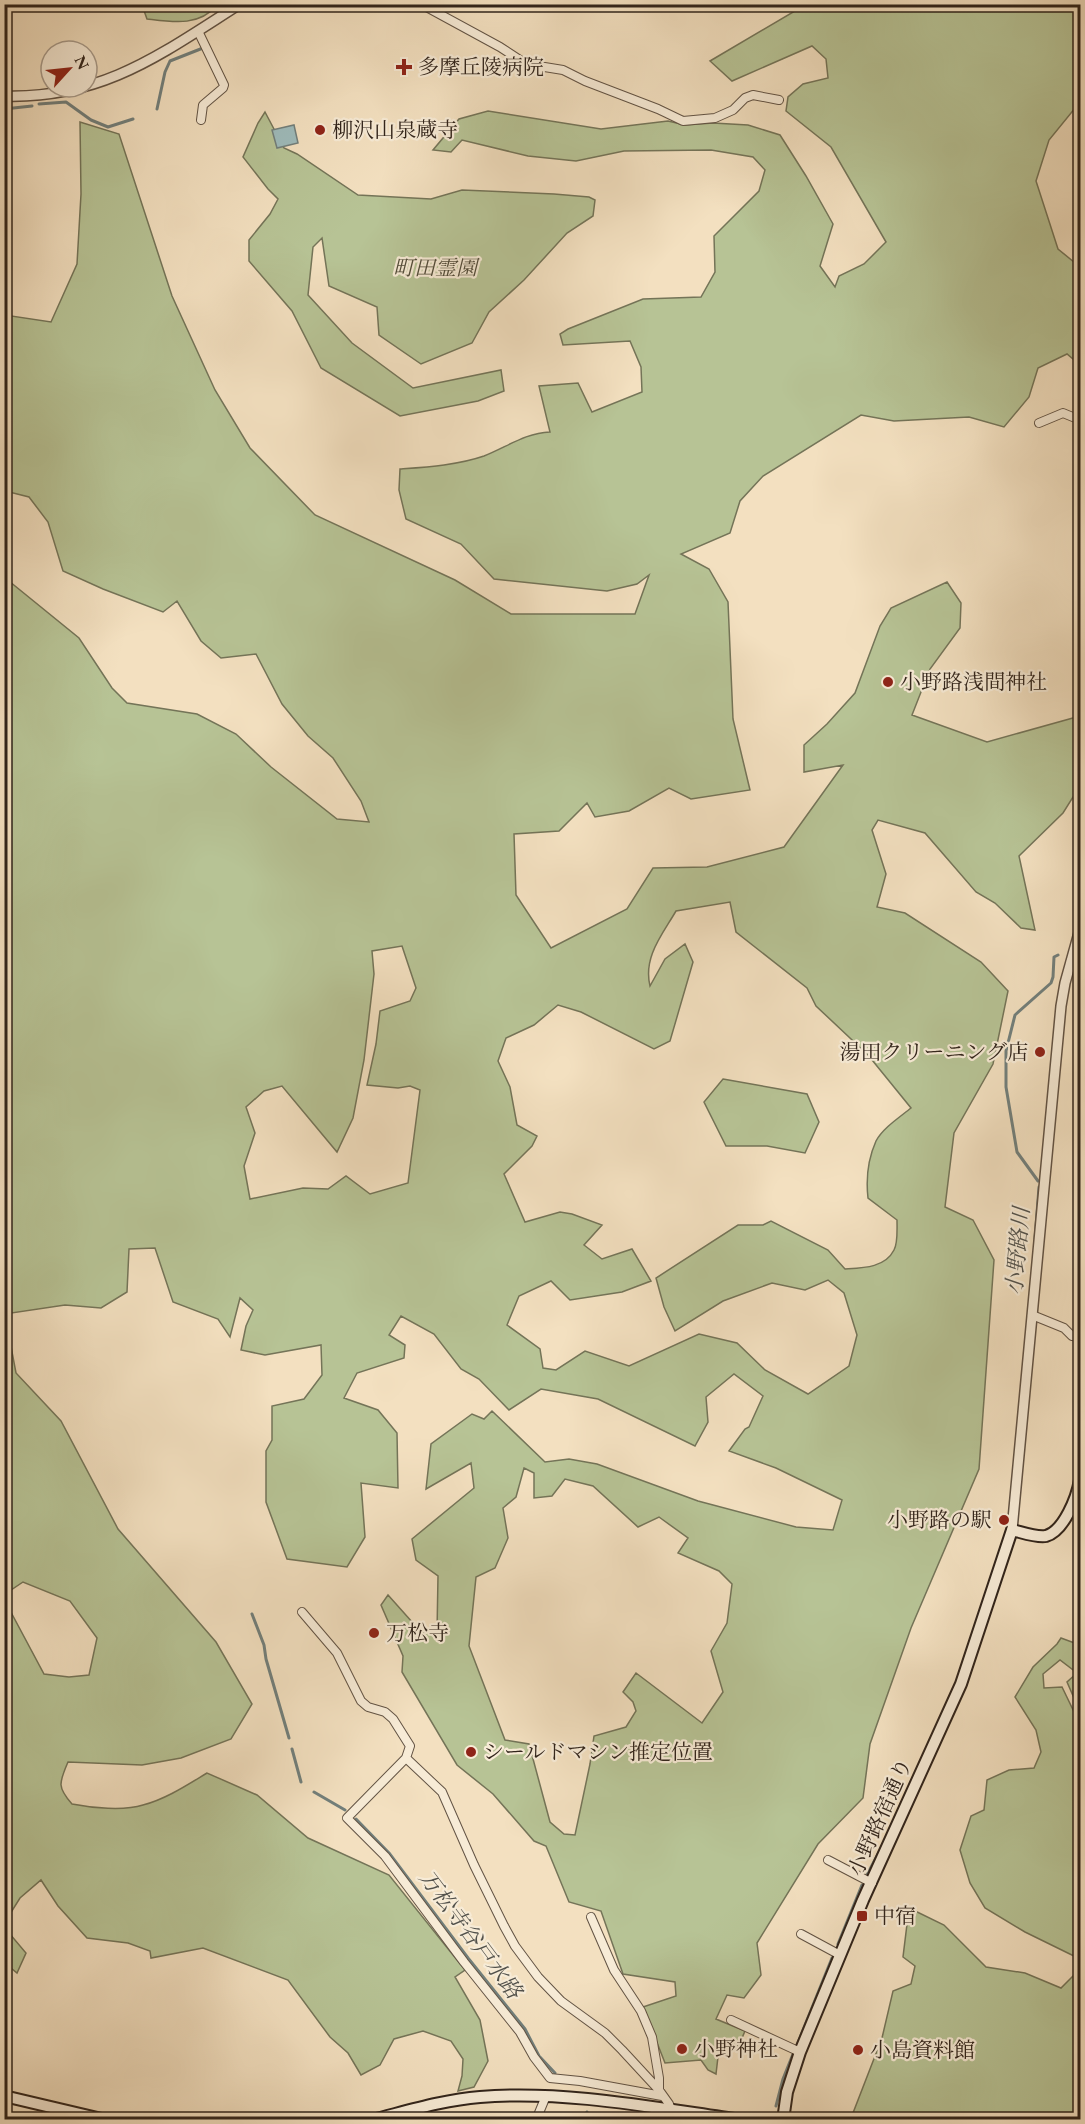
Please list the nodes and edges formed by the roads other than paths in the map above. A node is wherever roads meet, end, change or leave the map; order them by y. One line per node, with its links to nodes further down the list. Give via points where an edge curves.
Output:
1 (240, 4): 3 (street)
2 (421, 4): 5 (street, via 526,64 563,70 684,121 716,118 753,95)
3 (198, 31): 4 (street, via 136,69 91,86 53,94); 6 (street, via 224,85 203,105)
4 (4, 96)
5 (779, 100)
6 (201, 120)
7 (1080, 420): 8 (street, via 1063,413)
8 (1039, 423)
9 (1080, 929): 10 (street)
10 (1071, 961): 11 (street); 12 (street, via 1061,1006)
11 (1080, 968)
12 (1032, 1315): 13 (street); 15 (street)
13 (1080, 1337)
14 (1080, 1480): 15 (main road, via 1069,1512 1048,1536)
15 (1012, 1530): 19 (main road, 小野路宿通り, via 961,1684)
16 (302, 1612): 17 (street, via 337,1653 361,1701 393,1719 410,1746)
17 (406, 1758): 25 (street, via 442,1792 504,1926 538,1977 561,2001 604,2032); 25 (street, via 347,1818 390,1863 520,2032 550,2078)
18 (828, 1860): 19 (street)
19 (872, 1883): 22 (main road, 小野路宿通り)
20 (591, 1917): 25 (street, via 614,1970 641,2011 652,2037)
21 (801, 1934): 22 (street)
22 (840, 1955): 24 (main road, 小野路宿通り)
23 (731, 2020): 24 (street)
24 (800, 2052): 33 (main road, 小野路宿通り)
25 (660, 2093): 28 (street)
26 (4, 2096): 29 (main road)
27 (546, 2096): 28 (main road); 30 (main road, via 478,2097); 31 (street)
28 (670, 2110): 32 (main road)
29 (106, 2120)
30 (372, 2120)
31 (536, 2120)
32 (741, 2120)
33 (783, 2120)

